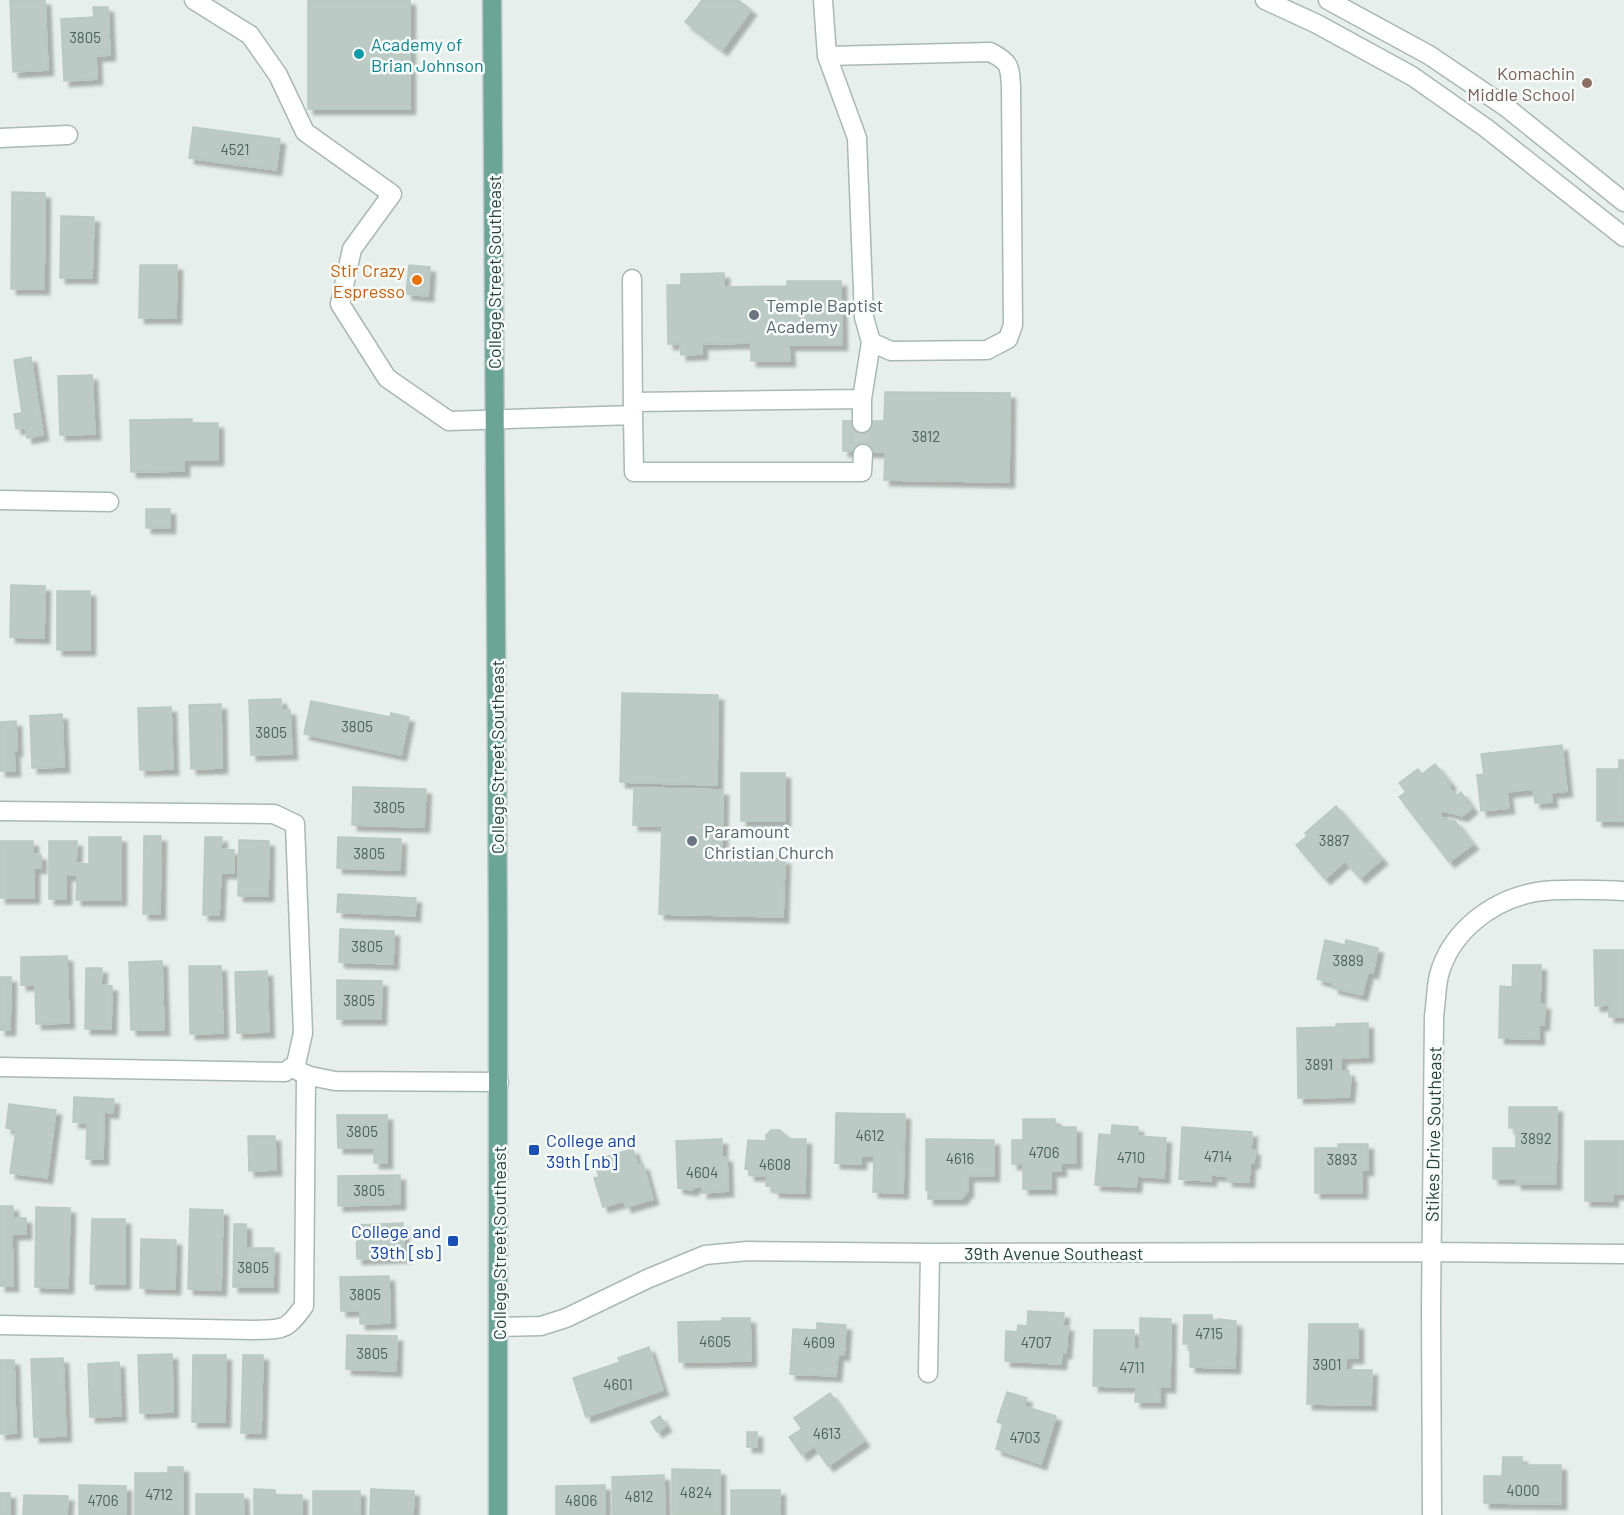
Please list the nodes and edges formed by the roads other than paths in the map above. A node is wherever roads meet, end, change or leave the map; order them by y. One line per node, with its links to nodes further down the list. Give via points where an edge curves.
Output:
1 (194, 0): 15 (street, via 250,35 278,75 305,132 392,194 352,249 340,304 387,378 449,421)
2 (492, 0): 15 (main road, College Street Southeast)
3 (823, 0): 6 (street)
4 (1265, 0): 10 (street, via 1412,76 1486,128)
5 (1328, 0): 9 (street, via 1429,55 1506,106)
6 (826, 56): 12 (street, via 856,138 864,317); 12 (street, via 990,52 1004,59 1010,72 1013,325 1008,339 987,350 891,351)
7 (68, 135): 8 (street)
8 (0, 138)
9 (1624, 202)
10 (1624, 237)
11 (632, 279): 14 (street)
12 (871, 342): 13 (street)
13 (862, 399): 14 (street); 16 (street)
14 (633, 408): 15 (street); 17 (street, via 634,472 862,472)
15 (495, 419): 24 (main road, College Street Southeast)
16 (862, 423)
17 (863, 454)
18 (0, 500): 19 (street)
19 (109, 502)
20 (0, 811): 23 (street, via 274,814 295,824 303,1033 296,1064)
21 (1624, 891): 25 (street, Stikes Drive Southeast, via 1536,892 1478,916 1454,942 1439,975 1434,1016)
22 (0, 1067): 23 (street)
23 (299, 1071): 24 (street, via 335,1081); 28 (street, via 304,1306 291,1324 279,1329 254,1330)
24 (499, 1082): 29 (main road, College Street Southeast)
25 (1432, 1252): 26 (street, 39th Avenue Southeast); 27 (street, 39th Avenue Southeast); 32 (street, Stikes Drive Southeast)
26 (930, 1253): 29 (street, 39th Avenue Southeast, via 748,1251 705,1255 560,1320 542,1326); 30 (street)
27 (1624, 1254)
28 (0, 1326)
29 (498, 1327): 31 (main road, College Street Southeast)
30 (928, 1373)
31 (498, 1515)
32 (1432, 1515)

